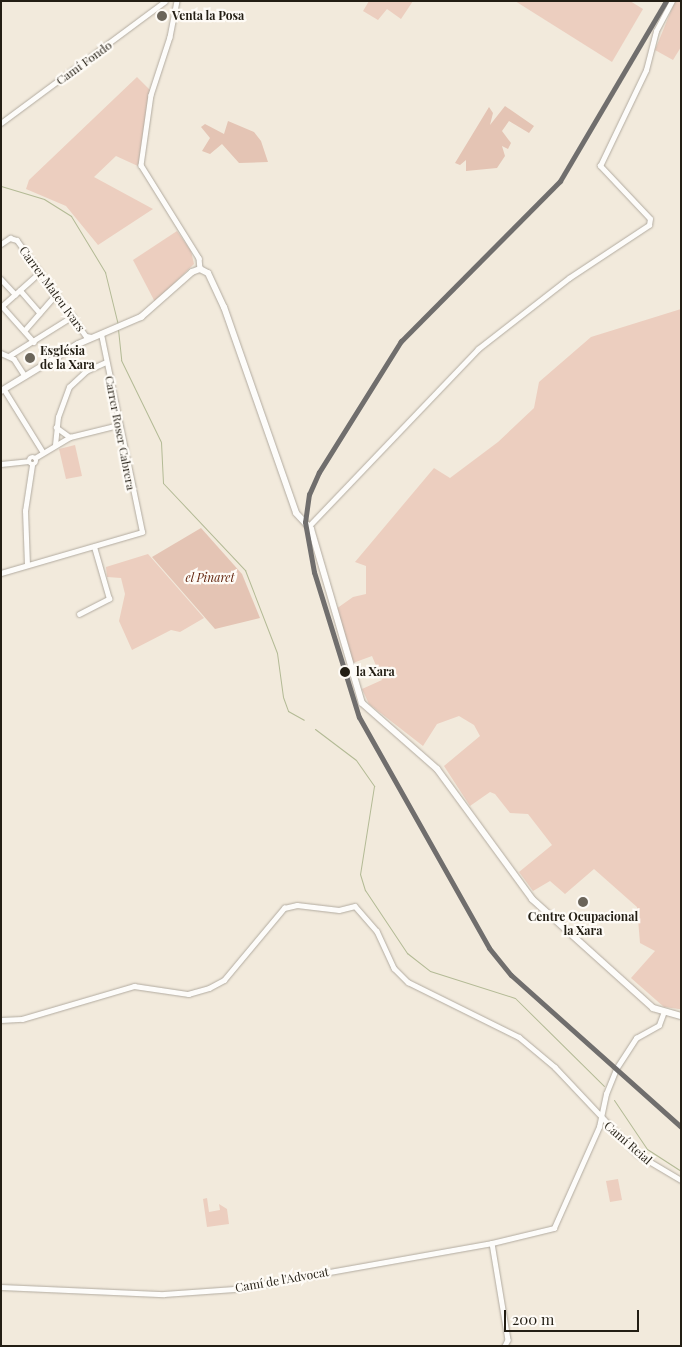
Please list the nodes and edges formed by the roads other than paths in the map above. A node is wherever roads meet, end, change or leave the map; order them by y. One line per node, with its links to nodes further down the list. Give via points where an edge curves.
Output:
1 (165, 1): 4 (street, Camí Fondo)
2 (177, 1): 6 (street, via 170,37 151,95 141,165 198,258)
3 (672, 1): 31 (street, via 656,31 646,70 600,166 650,219 649,225 562,283 478,349)
4 (1, 123)
5 (1, 244): 7 (street, Carrer Mateu Ivars, via 14,238)
6 (200, 269): 16 (main road, via 146,313); 31 (main road, via 210,275 219,294 296,514)
7 (40, 272): 9 (street); 10 (street, Carrer Mateu Ivars)
8 (1, 279): 11 (street)
9 (20, 290): 11 (street); 13 (street)
10 (57, 293): 13 (street); 14 (street, Carrer Mateu Ivars)
11 (15, 294): 12 (street)
12 (2, 306): 15 (street)
13 (40, 313): 15 (street)
14 (73, 316): 17 (street, Carrer Mateu Ivars); 18 (street)
15 (24, 331): 18 (street)
16 (101, 334): 17 (main road); 21 (street, Carrer Roser Cabrera)
17 (88, 336): 22 (main road)
18 (34, 342): 20 (street)
19 (1, 353): 20 (street)
20 (9, 356): 22 (street)
21 (106, 362): 24 (street, Carrer Roser Cabrera); 25 (street, via 91,368 71,384)
22 (25, 376): 23 (main road)
23 (3, 390): 28 (street)
24 (119, 425): 26 (street); 32 (street, Carrer Roser Cabrera, via 142,532)
25 (56, 427): 26 (street); 27 (street)
26 (70, 437): 27 (street)
27 (55, 445): 28 (street)
28 (43, 452): 29 (street, via 35,458 36,463)
29 (30, 463): 30 (street); 33 (street, via 25,512)
30 (1, 464)
31 (309, 526): 36 (main road, via 362,703 437,769 529,897 645,1002)
32 (94, 546): 33 (street); 35 (street, via 109,599)
33 (27, 566): 34 (street)
34 (1, 573)
35 (79, 614)
36 (663, 1014): 37 (main road); 39 (street, via 658,1025 640,1035 631,1045 606,1094)
37 (681, 1016)
38 (1, 1020): 39 (street, Camí Reial, via 22,1019 134,986 188,994 209,988 224,980 284,908 297,904 339,910 355,906 377,931 394,968 408,982 519,1037 555,1067)
39 (601, 1120): 40 (street, Camí Reial, via 642,1158); 41 (street, Camí de l'Advocat, via 557,1225)
40 (681, 1180)
41 (492, 1243): 42 (street, Camí de l'Advocat, via 234,1289 164,1294); 43 (street, via 508,1340)
42 (1, 1287)
43 (505, 1346)

